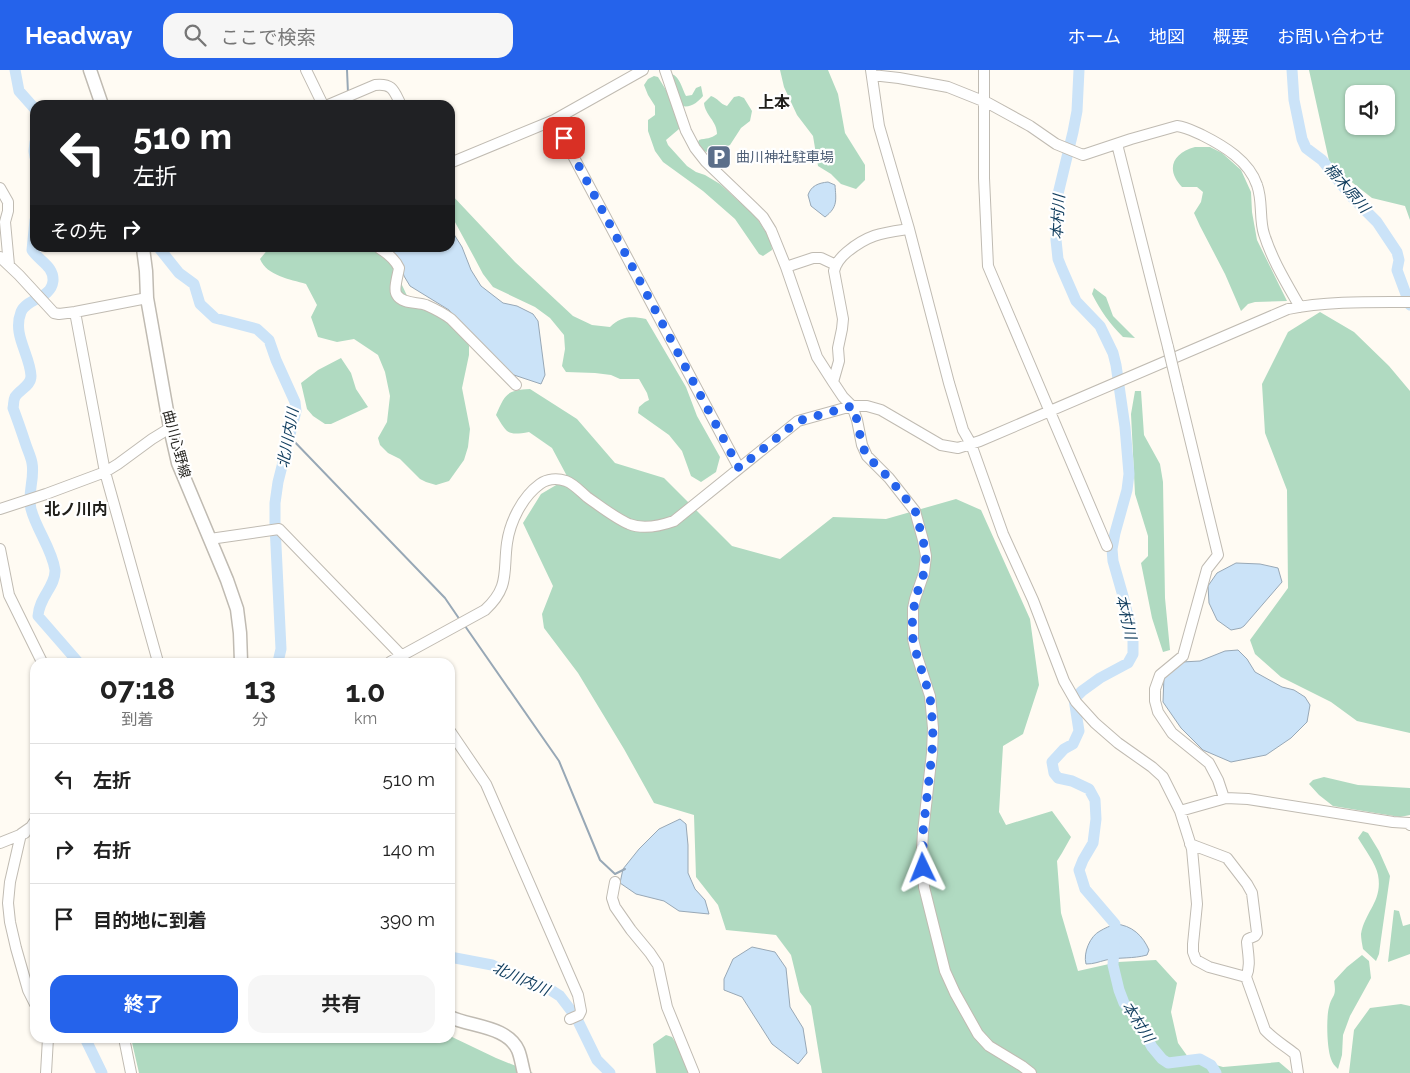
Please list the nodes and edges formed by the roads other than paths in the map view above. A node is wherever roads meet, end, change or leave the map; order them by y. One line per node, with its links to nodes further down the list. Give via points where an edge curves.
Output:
1 (90, 70): 7 (main road)
2 (306, 70): 8 (street)
3 (643, 70): 12 (street)
4 (665, 70): 22 (street, via 695,148 763,217)
5 (984, 70): 11 (street)
6 (871, 72): 11 (street, via 948,87); 16 (street, via 879,126)
7 (100, 100)
8 (321, 100)
9 (340, 100): 10 (street, via 383,84 392,88)
10 (398, 100)
11 (984, 101): 13 (street, via 1056,144 1083,155); 30 (street, via 988,266)
12 (554, 120): 14 (street); 33 (street)
13 (1117, 144): 25 (street, via 1177,126 1220,144 1235,156 1251,172 1258,186 1264,235); 45 (street, bridge, via 1218,555 1207,569 1183,656 1160,675 1154,689 1155,701 1158,712 1172,733 1209,763)
14 (455, 161)
15 (0, 188): 20 (street, via 8,202 5,222)
16 (909, 229): 21 (street, via 861,241); 32 (street, via 949,383 963,430)
17 (144, 252): 23 (main road, 曲川心野線)
18 (386, 252): 28 (street, via 399,268 395,288 398,296 442,312)
19 (0, 257): 20 (street)
20 (9, 265): 26 (street, via 54,313)
21 (836, 265): 22 (street, via 813,258); 27 (street, via 834,271 843,319)
22 (786, 267): 27 (street, via 817,357)
23 (147, 298): 26 (street); 31 (main road, 曲川心野線)
24 (1410, 302): 25 (street)
25 (1300, 307): 30 (street, via 1276,314)
26 (75, 312): 34 (street)
27 (832, 382): 29 (street)
28 (516, 384)
29 (852, 406): 32 (street, via 881,410 941,445 958,448); 33 (street, via 798,421); 65 (street, via 867,456 915,510 926,556 912,626 917,656 930,696 933,728 922,850 924,887 945,971 978,1034 989,1046)
30 (1050, 410): 32 (street); 37 (street)
31 (170, 428): 34 (street); 36 (main road, 曲川心野線, via 178,463)
32 (971, 444): 46 (street, via 1003,534 1064,681 1076,702 1095,723 1163,777)
33 (739, 468): 43 (street, via 674,520 651,527 629,524 565,481 544,482 526,498 512,524 505,579 496,600 485,610)
34 (105, 472): 35 (street); 40 (street)
35 (0, 509)
36 (210, 539): 41 (main road, 曲川心野線, via 237,608); 42 (street, via 279,529)
37 (1107, 546)
38 (0, 549): 39 (street, via 9,595)
39 (40, 658)
40 (157, 658)
41 (241, 658)
42 (402, 658)
43 (405, 658)
44 (455, 738): 57 (street, via 486,784 578,995 581,1012)
45 (1224, 798): 46 (street); 47 (street, via 1285,804)
46 (1180, 811): 52 (street)
47 (1410, 825)
48 (30, 828): 50 (street)
49 (30, 831): 50 (street)
50 (21, 834): 51 (street); 54 (street)
51 (0, 843)
52 (1190, 844): 55 (street, via 1197,904 1193,944 1196,960 1208,967); 55 (street, via 1227,858 1252,893 1257,933 1247,942 1250,964)
53 (615, 882): 64 (street, via 612,898 615,907 658,965 667,1007)
54 (4, 904): 56 (street)
55 (1246, 978): 66 (street, via 1265,1030 1295,1054)
56 (30, 994)
57 (570, 1019)
58 (455, 1020): 63 (main road, via 500,1032 511,1039 519,1051)
59 (48, 1043): 61 (street)
60 (125, 1043): 62 (street)
61 (46, 1073)
62 (131, 1073)
63 (524, 1073)
64 (694, 1073)
65 (1031, 1073)
66 (1298, 1073)

